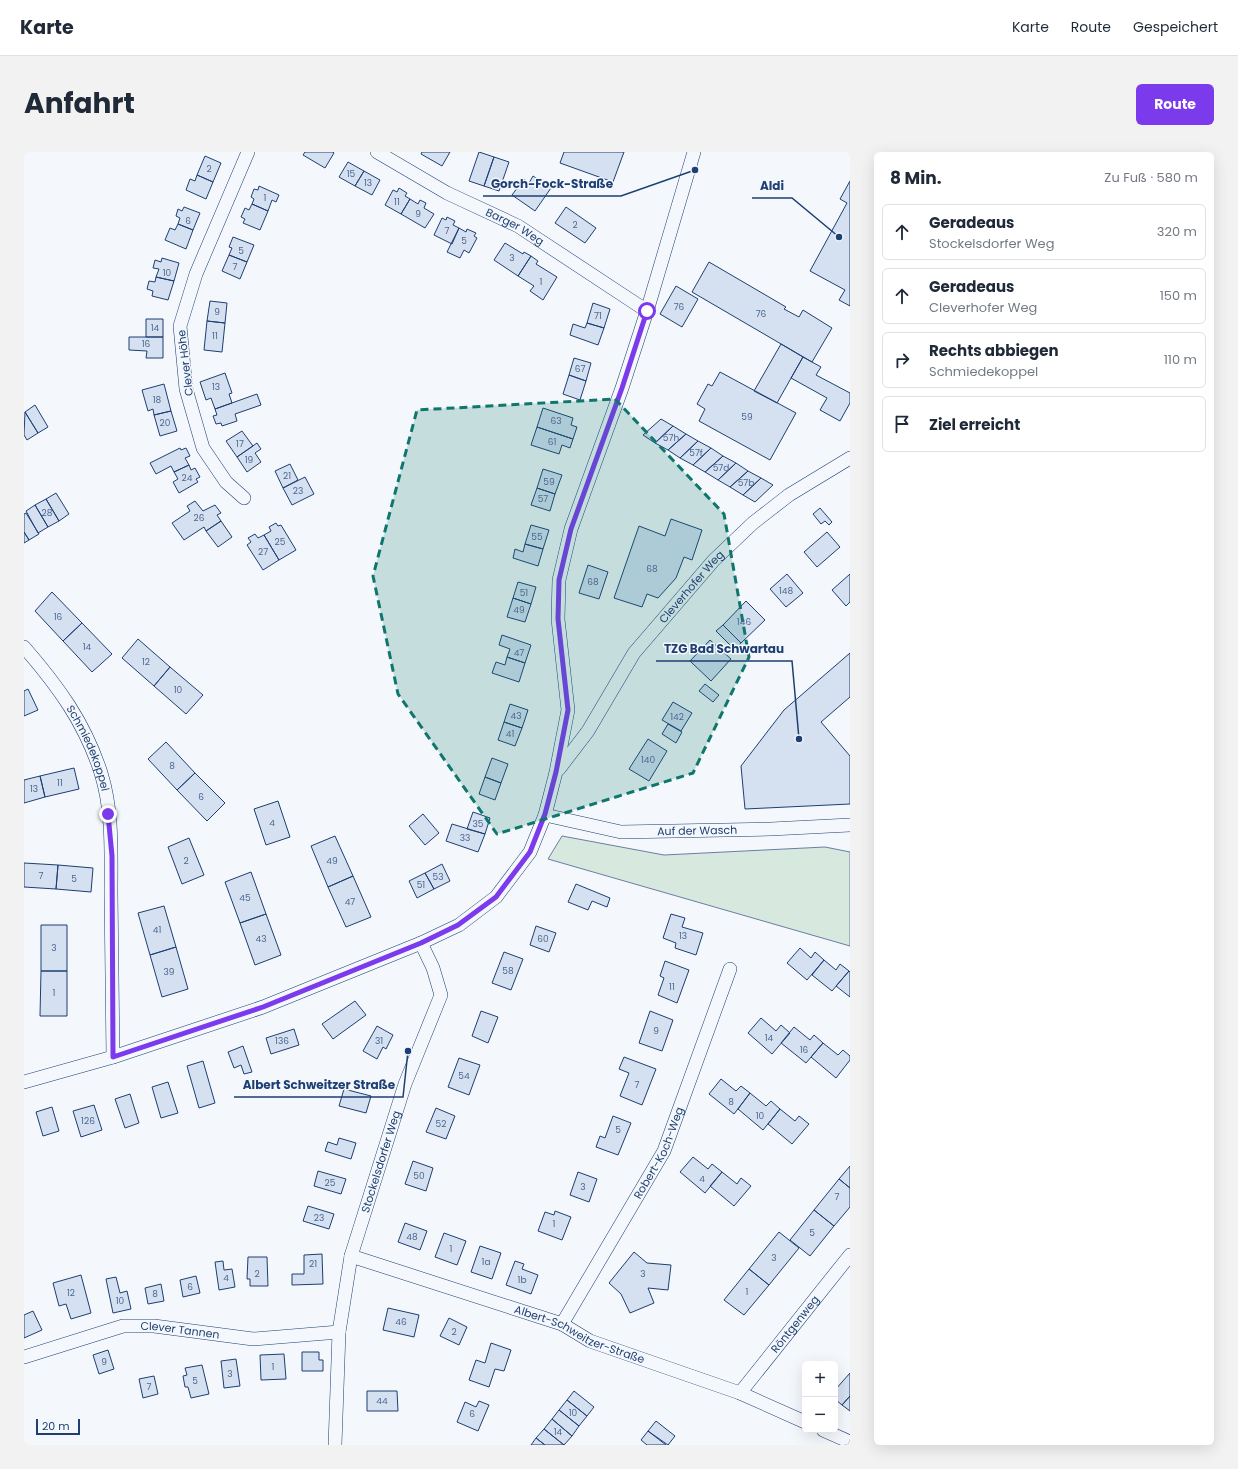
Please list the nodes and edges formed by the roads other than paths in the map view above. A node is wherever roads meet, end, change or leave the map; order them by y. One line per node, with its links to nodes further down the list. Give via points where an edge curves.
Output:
1 (248, 152): 7 (street, Clever Höhe, via 196,274 180,326 186,389 203,448 226,482)
2 (377, 152): 4 (street, Barger Weg)
3 (694, 152): 5 (street)
4 (393, 156): 5 (street, Barger Weg, via 447,193 518,226)
5 (647, 311): 9 (street, via 571,529 559,580 558,619 568,710)
6 (850, 458): 9 (street, Cleverhofer Weg, via 789,494 753,523 714,560 634,653 588,731)
7 (244, 498)
8 (24, 647): 14 (street, Schmiedekoppel, via 76,714 93,750 106,790 112,856)
9 (556, 772): 10 (street)
10 (545, 814): 11 (street, Auf der Wasch, via 621,832); 12 (street, via 530,852 496,897 458,925)
11 (850, 825)
12 (421, 943): 14 (street, via 263,1007); 17 (street, Stockelsdorfer Weg, via 434,968 441,995 405,1084)
13 (730, 970): 18 (street, Robert-Koch-Weg, via 664,1151)
14 (113, 1057): 15 (street)
15 (24, 1082)
16 (850, 1255): 21 (street, Röntgenweg)
17 (351, 1256): 18 (street, Albert-Schweitzer-Straße); 19 (street, Stockelsdorfer Weg)
18 (562, 1324): 21 (street, Albert-Schweitzer-Straße, via 590,1342)
19 (339, 1332): 20 (street, Clever Tannen, via 253,1339 154,1326 123,1326); 25 (street, Stockelsdorfer Weg)
20 (24, 1357)
21 (740, 1393): 22 (street, Albert-Schweitzer-Straße)
22 (802, 1421)
23 (830, 1433): 24 (street)
24 (850, 1442)
25 (335, 1445)

